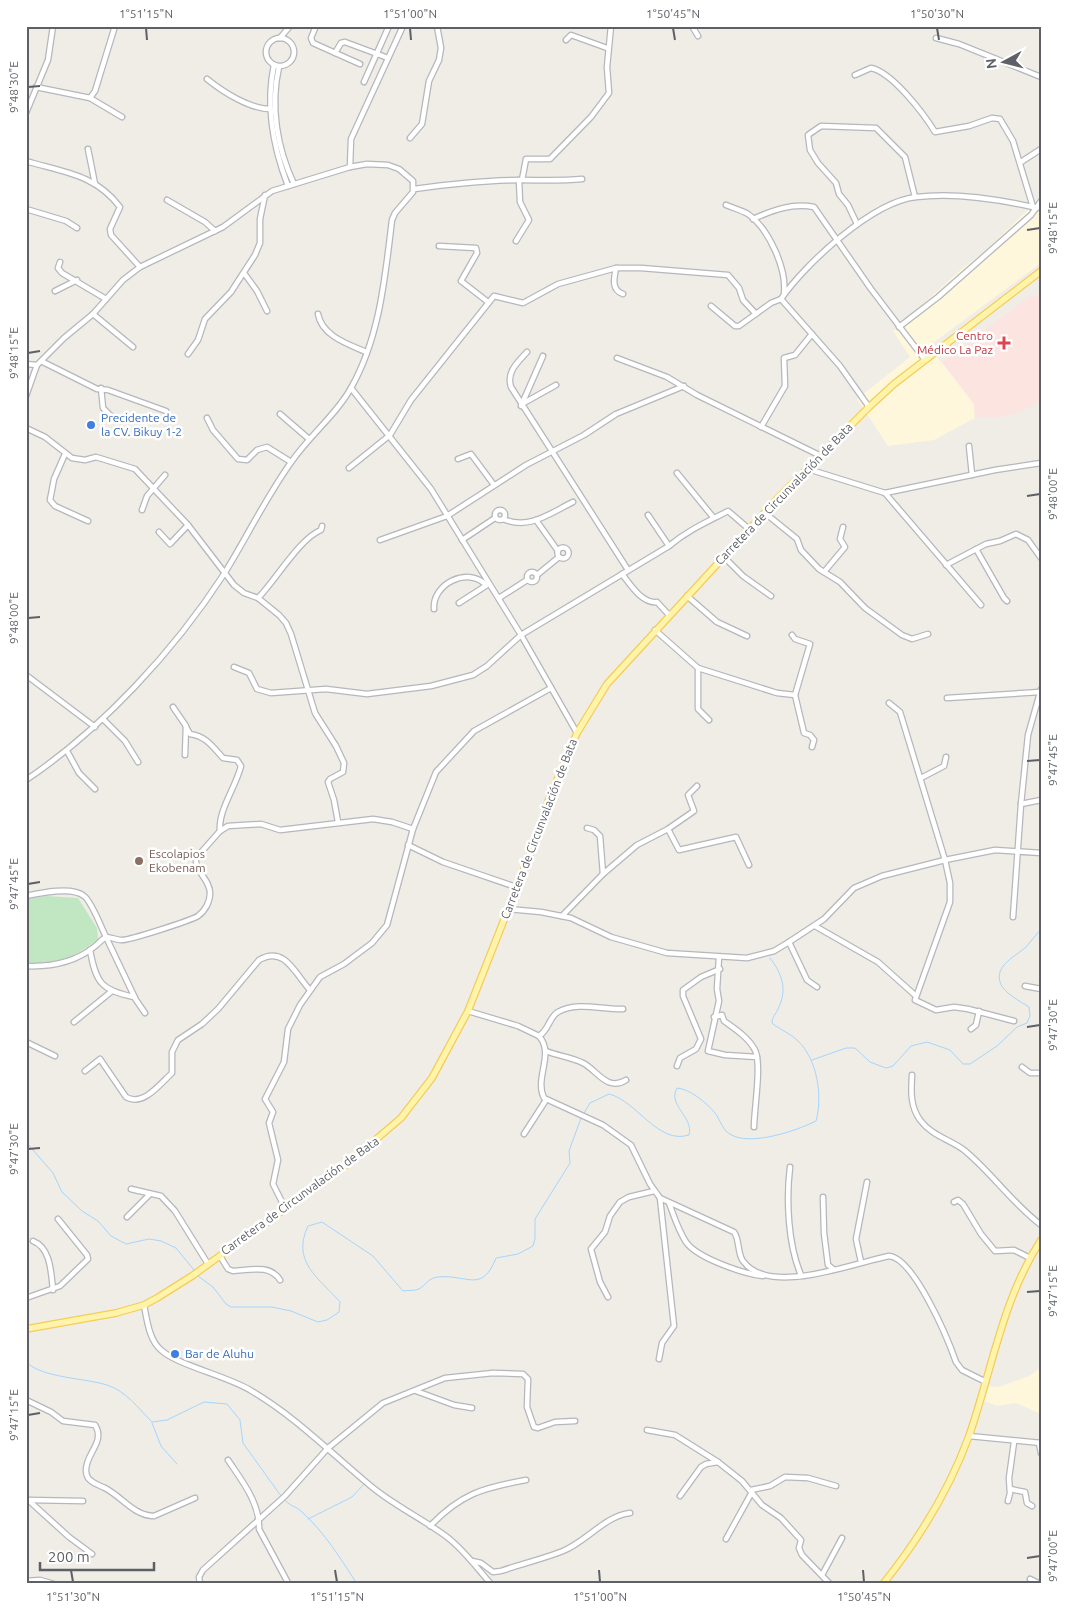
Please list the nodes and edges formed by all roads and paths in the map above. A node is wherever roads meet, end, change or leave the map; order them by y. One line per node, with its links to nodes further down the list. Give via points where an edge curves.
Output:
1 (54, 26): 25 (street, via 48,60)
2 (115, 26): 26 (street)
3 (316, 26): 16 (street, via 311,41)
4 (389, 26): 17 (street)
5 (403, 26): 18 (street)
6 (437, 26): 30 (street, via 440,60 428,81 422,124)
7 (611, 26): 15 (street)
8 (692, 26): 10 (street)
9 (289, 28): 11 (street); 13 (street)
10 (698, 36)
11 (280, 38): 13 (street); 20 (street, via 271,41 266,49 267,59)
12 (936, 38): 22 (street, via 959,44)
13 (288, 40): 20 (street, via 294,48 294,57 288,64)
14 (566, 40): 15 (street, via 577,35)
15 (607, 48): 39 (street, via 610,89 605,101 550,159 526,159)
16 (335, 53): 17 (street, via 345,42); 19 (street)
17 (376, 54): 18 (street); 24 (street)
18 (388, 58): 35 (street, via 351,139)
19 (360, 64)
20 (276, 66): 27 (street); 41 (street, via 276,114 283,153)
21 (855, 75): 34 (street, via 871,68 885,75 923,114 935,132 992,118 1000,119)
22 (1041, 78)
23 (207, 79): 27 (street, via 248,105)
24 (364, 82)
25 (36, 87): 26 (street); 28 (street)
26 (90, 98): 29 (street)
27 (270, 109): 42 (street, via 273,135)
28 (26, 112)
29 (122, 118)
30 (410, 138)
31 (88, 149): 36 (street)
32 (1041, 149): 34 (street)
33 (26, 161): 37 (street)
34 (1021, 162): 49 (street)
35 (350, 167): 41 (street); 43 (street, via 388,165 399,169 413,181)
36 (94, 175): 37 (street); 40 (street)
37 (89, 178): 40 (street)
38 (582, 179): 39 (street)
39 (520, 180): 43 (street); 56 (street, via 520,202 529,220)
40 (95, 184): 59 (street, via 120,207 110,229 111,235)
41 (294, 184): 42 (street)
42 (288, 186): 44 (street)
43 (414, 189): 77 (street, via 392,220 383,291)
44 (265, 195): 54 (street); 62 (street, via 259,247)
45 (915, 197): 49 (street, via 970,196); 52 (street, via 881,210); 52 (street, via 904,157 881,131 866,127 820,126 808,135 810,150 836,183)
46 (167, 200): 54 (street)
47 (1041, 201): 49 (street)
48 (726, 205): 51 (street)
49 (1035, 208): 74 (street, via 938,297)
50 (26, 209): 53 (street, via 66,221)
51 (753, 219): 55 (street, via 790,206 814,207); 66 (street, via 780,261 784,281)
52 (857, 224): 55 (street)
53 (77, 228)
54 (215, 231): 59 (street)
55 (837, 240): 66 (street); 74 (street)
56 (516, 241)
57 (439, 246): 68 (street, via 476,248 477,253 461,281)
58 (60, 262): 63 (street, via 59,270)
59 (140, 267): 67 (street)
60 (616, 268): 65 (street, via 614,286 618,293); 68 (street, via 558,284 522,303 496,296); 73 (street, via 728,275)
61 (1041, 271): 82 (main road, Carretera de Circunvalación de Bata)
62 (244, 273): 70 (street); 79 (street, via 205,319 198,340)
63 (78, 280): 64 (street); 67 (street)
64 (55, 292)
65 (623, 294)
66 (782, 297): 73 (street); 75 (street)
67 (106, 299): 71 (street)
68 (488, 302): 99 (street, via 411,400)
69 (712, 306): 73 (street, via 736,327)
70 (267, 311)
71 (93, 314): 76 (street); 83 (street)
72 (318, 314): 77 (street, via 321,325 330,334)
73 (756, 314)
74 (899, 327): 82 (street)
75 (812, 334): 92 (street, via 840,366); 97 (street, via 795,355 784,358 785,386)
76 (133, 347)
77 (366, 352): 89 (street)
78 (527, 352): 91 (street, via 513,368 510,377 511,387)
79 (188, 354)
80 (543, 356): 91 (street)
81 (617, 358): 87 (street)
82 (925, 360): 92 (main road, Carretera de Circunvalación de Bata)
83 (42, 362): 85 (street); 88 (street)
84 (26, 364): 85 (street)
85 (37, 366): 90 (street)
86 (556, 385): 91 (street)
87 (684, 386): 97 (street); 102 (street, via 616,414 584,435)
88 (101, 388): 93 (street); 96 (street, via 103,408)
89 (351, 388): 99 (street); 100 (street)
90 (26, 396)
91 (522, 405): 102 (street)
92 (868, 407): 104 (main road, Carretera de Circunvalación de Bata)
93 (166, 411)
94 (280, 414): 100 (street)
95 (207, 418): 106 (street, via 238,459 251,459 258,450 267,447)
96 (114, 419)
97 (761, 427): 104 (street)
98 (26, 428): 103 (street, via 45,437)
99 (390, 435): 108 (street); 120 (street)
100 (309, 439): 106 (street)
101 (969, 446): 112 (street)
102 (552, 450): 113 (street); 138 (street)
103 (66, 454): 114 (street, via 85,460 96,456 135,469); 125 (street, via 54,479 50,500 54,506)
104 (821, 456): 109 (main road, Carretera de Circunvalación de Bata)
105 (458, 459): 113 (street, via 471,454)
106 (291, 462): 140 (street)
107 (1041, 463): 112 (street)
108 (349, 468)
109 (808, 469): 115 (street); 118 (main road, Carretera de Circunvalación de Bata)
110 (677, 473): 121 (street)
111 (165, 475): 114 (street)
112 (972, 475): 115 (street)
113 (494, 485): 120 (street)
114 (154, 488): 117 (street); 126 (street)
115 (885, 493): 137 (street)
116 (573, 502): 124 (street)
117 (142, 510)
118 (765, 513): 129 (main road, Carretera de Circunvalación de Bata); 139 (street, via 797,539 801,550)
119 (648, 514): 133 (street)
120 (447, 516): 131 (street); 132 (street)
121 (713, 517): 129 (street, via 728,511); 133 (street, via 684,532)
122 (495, 518): 123 (street); 123 (street, via 496,512 501,511); 132 (street)
123 (503, 519): 124 (street, via 520,524)
124 (536, 520): 146 (street, via 558,554 534,582 527,580)
125 (88, 521)
126 (188, 525): 130 (street, via 170,544); 140 (street)
127 (322, 526): 145 (street, via 293,554)
128 (843, 527): 139 (street, via 840,539 845,547)
129 (749, 529): 135 (main road, Carretera de Circunvalación de Bata)
130 (159, 532)
131 (380, 540)
132 (462, 540): 142 (street)
133 (669, 546): 138 (street)
134 (976, 549): 136 (street, via 1016,534 1025,537); 137 (street); 147 (street)
135 (724, 557): 143 (main road, Carretera de Circunvalación de Bata); 144 (street, via 743,576)
136 (1041, 558)
137 (946, 565): 149 (street)
138 (628, 570): 141 (street)
139 (824, 572): 153 (street, via 902,635 912,639)
140 (224, 574): 145 (street, via 244,593); 167 (street, via 185,628)
141 (622, 574): 151 (street, via 644,598 657,602); 154 (street)
142 (488, 585): 146 (street); 148 (street); 150 (street, via 473,577 458,578 440,590)
143 (687, 596): 151 (main road, Carretera de Circunvalación de Bata); 156 (street, via 717,622)
144 (772, 596)
145 (258, 598): 161 (street, via 286,623)
146 (499, 598): 154 (street)
147 (1007, 600)
148 (459, 603)
149 (981, 605)
150 (434, 609)
151 (669, 615): 152 (main road, Carretera de Circunvalación de Bata)
152 (655, 630): 158 (street); 171 (main road, Carretera de Circunvalación de Bata, via 607,684)
153 (928, 634)
154 (521, 635): 160 (street); 161 (street, via 479,672 447,683 368,694)
155 (792, 635): 163 (street, via 810,644)
156 (747, 636)
157 (234, 667): 161 (street, via 246,671 254,686 266,692)
158 (698, 668): 163 (street, via 777,694); 168 (street, via 698,709)
159 (26, 675): 169 (street)
160 (551, 688): 171 (street); 184 (street, via 474,731 464,740 436,772)
161 (308, 690): 183 (street, via 315,712 344,763 343,772 328,782)
162 (1040, 690): 164 (street); 182 (street, via 1034,723 1028,735)
163 (795, 695): 172 (street, via 804,733 814,740)
164 (947, 698)
165 (889, 703): 177 (street, via 900,712)
166 (173, 707): 170 (street)
167 (103, 719): 169 (street); 176 (street, via 122,737)
168 (709, 720)
169 (95, 727): 173 (street)
170 (186, 727): 174 (street); 187 (street, via 190,734 214,745 222,758 237,760 241,766 236,785 219,819)
171 (577, 733): 194 (main road, Carretera de Circunvalación de Bata)
172 (812, 747)
173 (67, 751): 178 (street); 180 (street, via 79,773)
174 (185, 755)
175 (946, 757): 177 (street, via 944,766)
176 (138, 762)
177 (921, 778): 191 (street)
178 (26, 780)
179 (697, 786): 186 (street, via 688,795 694,811)
180 (95, 789)
181 (1041, 800): 182 (street)
182 (1021, 804): 189 (street)
183 (338, 822): 184 (street, via 380,820); 187 (street, via 280,830 253,824 228,826)
184 (413, 828): 188 (street)
185 (587, 828): 193 (street, via 600,836)
186 (668, 829): 192 (street, via 679,850 736,837); 193 (street, via 637,845)
187 (220, 831): 200 (street, via 196,858 197,867 210,892 202,913 192,920 125,940)
188 (408, 844): 194 (street, via 442,862); 209 (street, via 388,925 372,943 320,977)
189 (1017, 850): 190 (street); 191 (street, via 996,850); 198 (street)
190 (1041, 852)
191 (945, 860): 199 (street, via 882,876 858,886); 211 (street, via 950,902)
192 (749, 865)
193 (603, 874): 197 (street)
194 (516, 887): 196 (main road, Carretera de Circunvalación de Bata)
195 (26, 896): 200 (street, via 57,892 80,894 87,899)
196 (508, 909): 197 (street); 214 (main road, Carretera de Circunvalación de Bata)
197 (562, 916): 203 (street, via 599,933 647,948)
198 (1014, 916)
199 (815, 926): 201 (street); 211 (street, via 878,962)
200 (106, 937): 202 (street); 212 (street)
201 (789, 942): 203 (street, via 758,956); 207 (street, via 807,980)
202 (90, 950): 204 (street, via 57,965); 210 (street, via 96,978)
203 (719, 957): 205 (street)
204 (26, 966)
205 (720, 969): 217 (street, via 719,1001); 226 (street, via 701,977 684,990 682,996 701,1039 696,1048 680,1058)
206 (1025, 986): 208 (street)
207 (817, 987)
208 (1041, 989)
209 (310, 990): 228 (street, via 284,958 273,954 266,956 259,960 218,1009 178,1040 172,1052 172,1073 143,1099 126,1097 100,1058); 244 (street, via 288,1028 284,1062 265,1099 273,1112 269,1123 278,1160 273,1184)
210 (112, 991): 212 (street); 219 (street)
211 (916, 996): 215 (street, via 915,1000 936,1010 959,1007)
212 (134, 997): 216 (street)
213 (623, 1009): 221 (street, via 591,1007 560,1011)
214 (468, 1011): 221 (street); 244 (main road, Carretera de Circunvalación de Bata, via 432,1078 400,1118 364,1151)
215 (979, 1011): 218 (street); 220 (street)
216 (145, 1013)
217 (714, 1017): 225 (street, via 722,1015 724,1021 747,1039); 225 (street, via 707,1046 709,1052)
218 (1014, 1020)
219 (74, 1022)
220 (972, 1030)
221 (539, 1036): 223 (street)
222 (26, 1042): 224 (street)
223 (546, 1051): 231 (street, via 583,1063 608,1082 617,1084); 232 (street, via 541,1089)
224 (55, 1056)
225 (757, 1057): 233 (street)
226 (677, 1066)
227 (1022, 1067): 229 (street, via 1030,1073)
228 (85, 1071)
229 (1041, 1073)
230 (912, 1075): 247 (street, via 911,1096 920,1120 932,1132 981,1165 1019,1208)
231 (626, 1080)
232 (546, 1100): 234 (street); 238 (street, via 603,1125 631,1145)
233 (754, 1127)
234 (524, 1134)
235 (790, 1167): 255 (street, via 787,1201)
236 (867, 1182): 252 (street, via 856,1232)
237 (140, 1191): 239 (street, via 131,1189)
238 (654, 1191): 241 (street); 260 (street, via 620,1202 610,1216 605,1232 591,1249)
239 (150, 1194): 245 (street); 253 (street, via 161,1196 169,1204)
240 (823, 1197): 254 (street, via 825,1244 828,1265)
241 (660, 1198): 243 (street); 263 (street, via 674,1326 662,1343)
242 (954, 1202): 251 (street, via 958,1200 963,1204 995,1251 1014,1250)
243 (669, 1203): 256 (street, via 734,1232 743,1261); 256 (street, via 690,1247 710,1259)
244 (286, 1208): 250 (main road, Carretera de Circunvalación de Bata)
245 (127, 1216)
246 (58, 1219): 258 (street, via 88,1259)
247 (1041, 1226)
248 (1041, 1240): 251 (main road)
249 (33, 1241): 258 (street, via 39,1243 47,1255)
250 (220, 1256): 253 (main road, Carretera de Circunvalación de Bata); 257 (street, via 232,1271 268,1269)
251 (1030, 1258): 264 (main road, via 1008,1306)
252 (861, 1262): 254 (street); 264 (street, via 892,1256 905,1265 921,1285 956,1362 967,1373)
253 (208, 1264): 261 (main road, Carretera de Circunvalación de Bata)
254 (833, 1269): 255 (street)
255 (801, 1275): 256 (street)
256 (765, 1276)
257 (280, 1280)
258 (53, 1290): 259 (street)
259 (26, 1298)
260 (608, 1298)
261 (144, 1305): 262 (main road, Carretera de Circunvalación de Bata); 273 (street, via 152,1337 163,1353 250,1389)
262 (26, 1329)
263 (659, 1359)
264 (986, 1382): 270 (main road)
265 (416, 1391): 267 (street, via 454,1406); 268 (street, via 444,1378 493,1372 523,1374 528,1379 528,1406 534,1427); 273 (street, via 403,1393 383,1403)
266 (26, 1400): 282 (street, via 63,1421 95,1425 97,1442 87,1458 86,1473 94,1483 106,1488 125,1504 154,1516)
267 (472, 1408)
268 (574, 1421)
269 (647, 1430): 276 (street, via 675,1435)
270 (969, 1436): 271 (street); 302 (main road, via 948,1485 927,1522)
271 (1014, 1442): 272 (street); 279 (street)
272 (1040, 1443): 274 (street)
273 (328, 1448): 288 (street); 289 (street, via 372,1487)
274 (1041, 1452)
275 (228, 1460): 288 (street, via 247,1488)
276 (718, 1462): 280 (street); 281 (street, via 702,1467)
277 (526, 1480): 289 (street, via 481,1490 458,1501)
278 (836, 1486): 280 (street, via 808,1478 785,1477 770,1486)
279 (1010, 1489): 285 (street); 286 (street, via 1025,1492 1027,1503)
280 (751, 1491): 291 (street); 294 (street, via 762,1505 795,1532 801,1540 800,1552)
281 (680, 1496)
282 (195, 1498)
283 (27, 1499): 284 (street); 292 (street)
284 (83, 1501)
285 (1008, 1501)
286 (1032, 1506)
287 (630, 1513): 293 (street, via 621,1514 564,1551 500,1571 493,1572 481,1562)
288 (260, 1520): 297 (street, via 259,1529); 300 (street, via 203,1570)
289 (430, 1526): 293 (street, via 452,1541)
290 (842, 1538): 294 (street)
291 (726, 1539)
292 (92, 1554)
293 (472, 1561): 298 (street)
294 (822, 1575): 301 (street)
295 (1030, 1579): 303 (street)
296 (26, 1581): 299 (street)
297 (287, 1581)
298 (489, 1583)
299 (54, 1584)
300 (200, 1584)
301 (830, 1584)
302 (884, 1584)
303 (1040, 1584)

